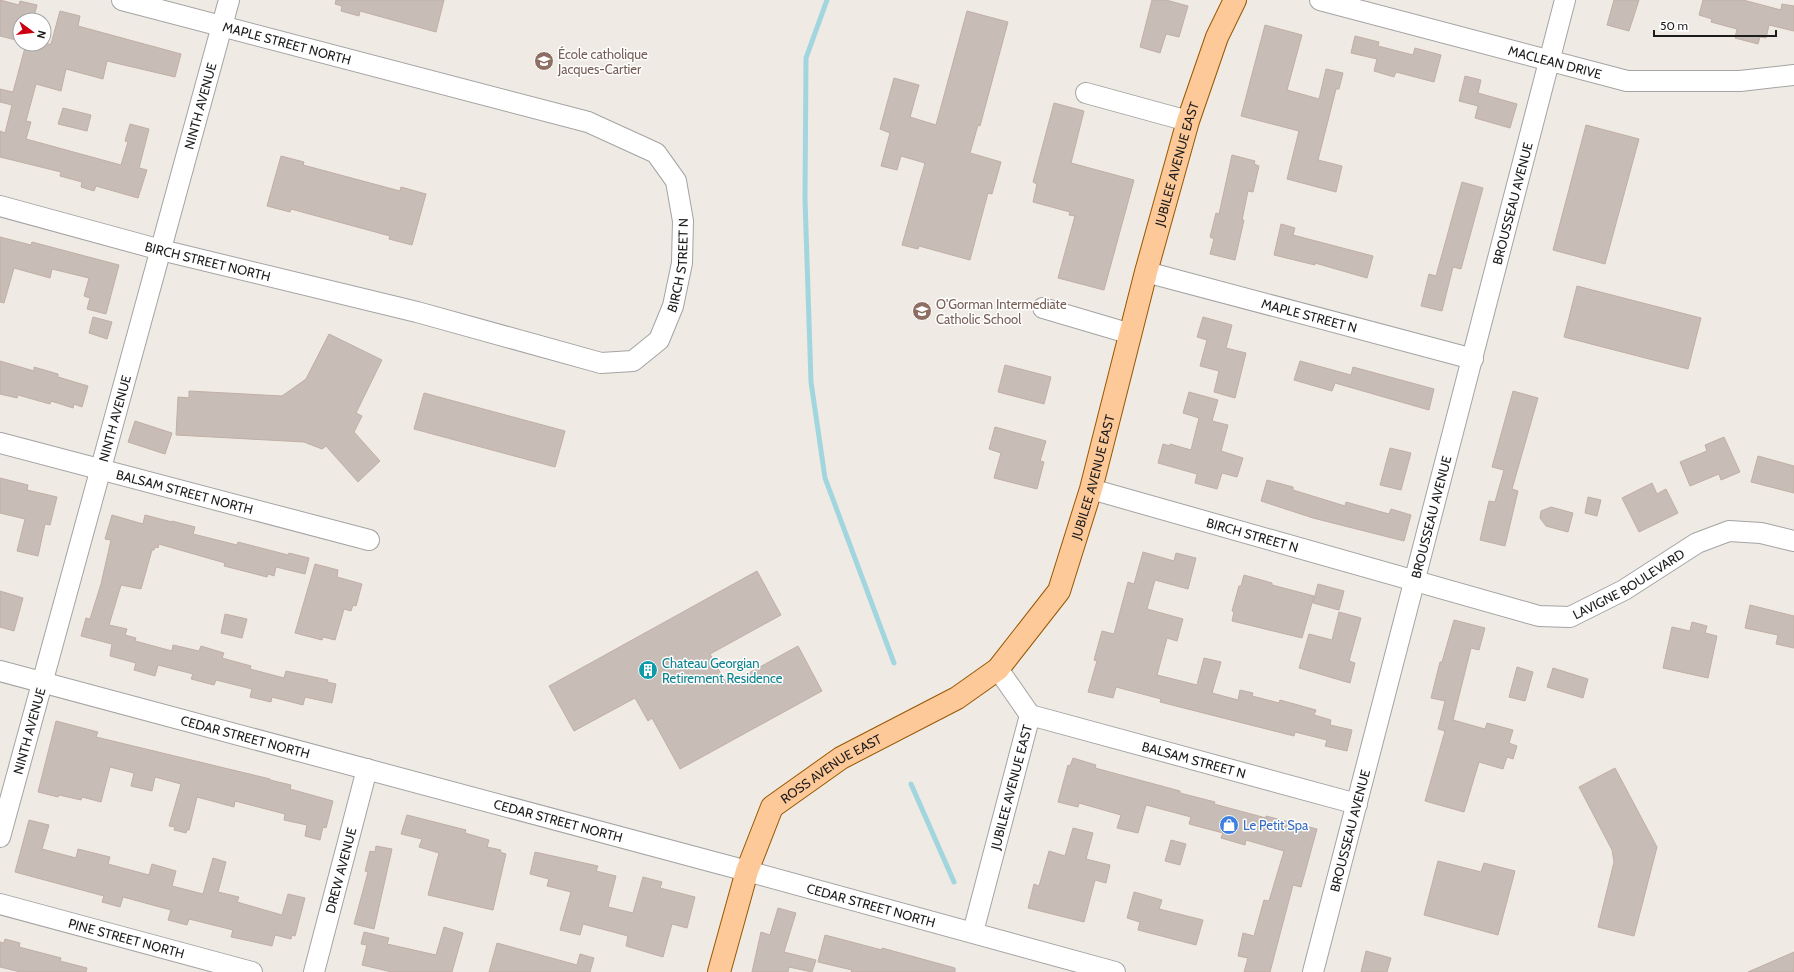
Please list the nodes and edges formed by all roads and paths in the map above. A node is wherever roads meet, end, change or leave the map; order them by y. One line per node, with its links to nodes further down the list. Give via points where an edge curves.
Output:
1 (122, 0): 6 (street, MAPLE STREET NORTH)
2 (229, 0): 6 (street, NINTH AVENUE)
3 (1235, 0): 11 (main road, JUBILEE AVENUE EAST, via 1217,37)
4 (1320, 0): 7 (street, MACLEAN DRIVE)
5 (1565, 0): 7 (street, BROUSSEAU AVENUE)
6 (222, 26): 9 (street, MAPLE STREET NORTH); 13 (street, NINTH AVENUE)
7 (1550, 62): 8 (street, MACLEAN DRIVE, via 1627,82 1740,81); 18 (street, BROUSSEAU AVENUE)
8 (1794, 76)
9 (451, 86): 16 (street, BIRCH STREET N, via 588,122 656,153 676,181 683,221 682,263 673,306 659,340 634,361 600,363)
10 (1086, 93): 11 (street)
11 (1188, 121): 14 (main road, JUBILEE AVENUE EAST)
12 (0, 206): 13 (street, BIRCH STREET NORTH)
13 (161, 250): 16 (street, BIRCH STREET NORTH); 20 (street, NINTH AVENUE)
14 (1146, 272): 17 (main road, JUBILEE AVENUE EAST); 18 (street, MAPLE STREET N)
15 (1043, 308): 17 (street)
16 (417, 312)
17 (1131, 334): 21 (main road, JUBILEE AVENUE EAST)
18 (1472, 359): 24 (street, BROUSSEAU AVENUE)
19 (0, 443): 20 (street, BALSAM STREET NORTH)
20 (101, 469): 22 (street, BALSAM STREET NORTH); 27 (street, NINTH AVENUE)
21 (1091, 489): 24 (street, BIRCH STREET N); 25 (main road, JUBILEE AVENUE EAST, via 1059,591)
22 (369, 540)
23 (1794, 541): 24 (street, LAVIGNE BOULEVARD, via 1761,533 1729,531 1697,543 1624,590 1570,617 1539,616)
24 (1415, 580): 30 (street, BROUSSEAU AVENUE)
25 (998, 669): 28 (street, JUBILEE AVENUE EAST); 32 (main road, ROSS AVENUE EAST, via 957,698 841,758 772,807)
26 (0, 671): 27 (street, CEDAR STREET NORTH)
27 (41, 682): 29 (street, CEDAR STREET NORTH); 31 (street, NINTH AVENUE)
28 (1030, 715): 30 (street, BALSAM STREET N); 34 (street, JUBILEE AVENUE EAST)
29 (367, 769): 32 (street, CEDAR STREET NORTH); 36 (street, DREW AVENUE)
30 (1357, 804): 39 (street, BROUSSEAU AVENUE)
31 (0, 836)
32 (747, 871): 34 (street, CEDAR STREET NORTH); 37 (main road, ROSS AVENUE EAST)
33 (0, 904): 35 (street, PINE STREET NORTH)
34 (972, 932): 38 (street, CEDAR STREET NORTH)
35 (252, 972)
36 (314, 972)
37 (720, 972)
38 (1115, 972)
39 (1313, 972)

